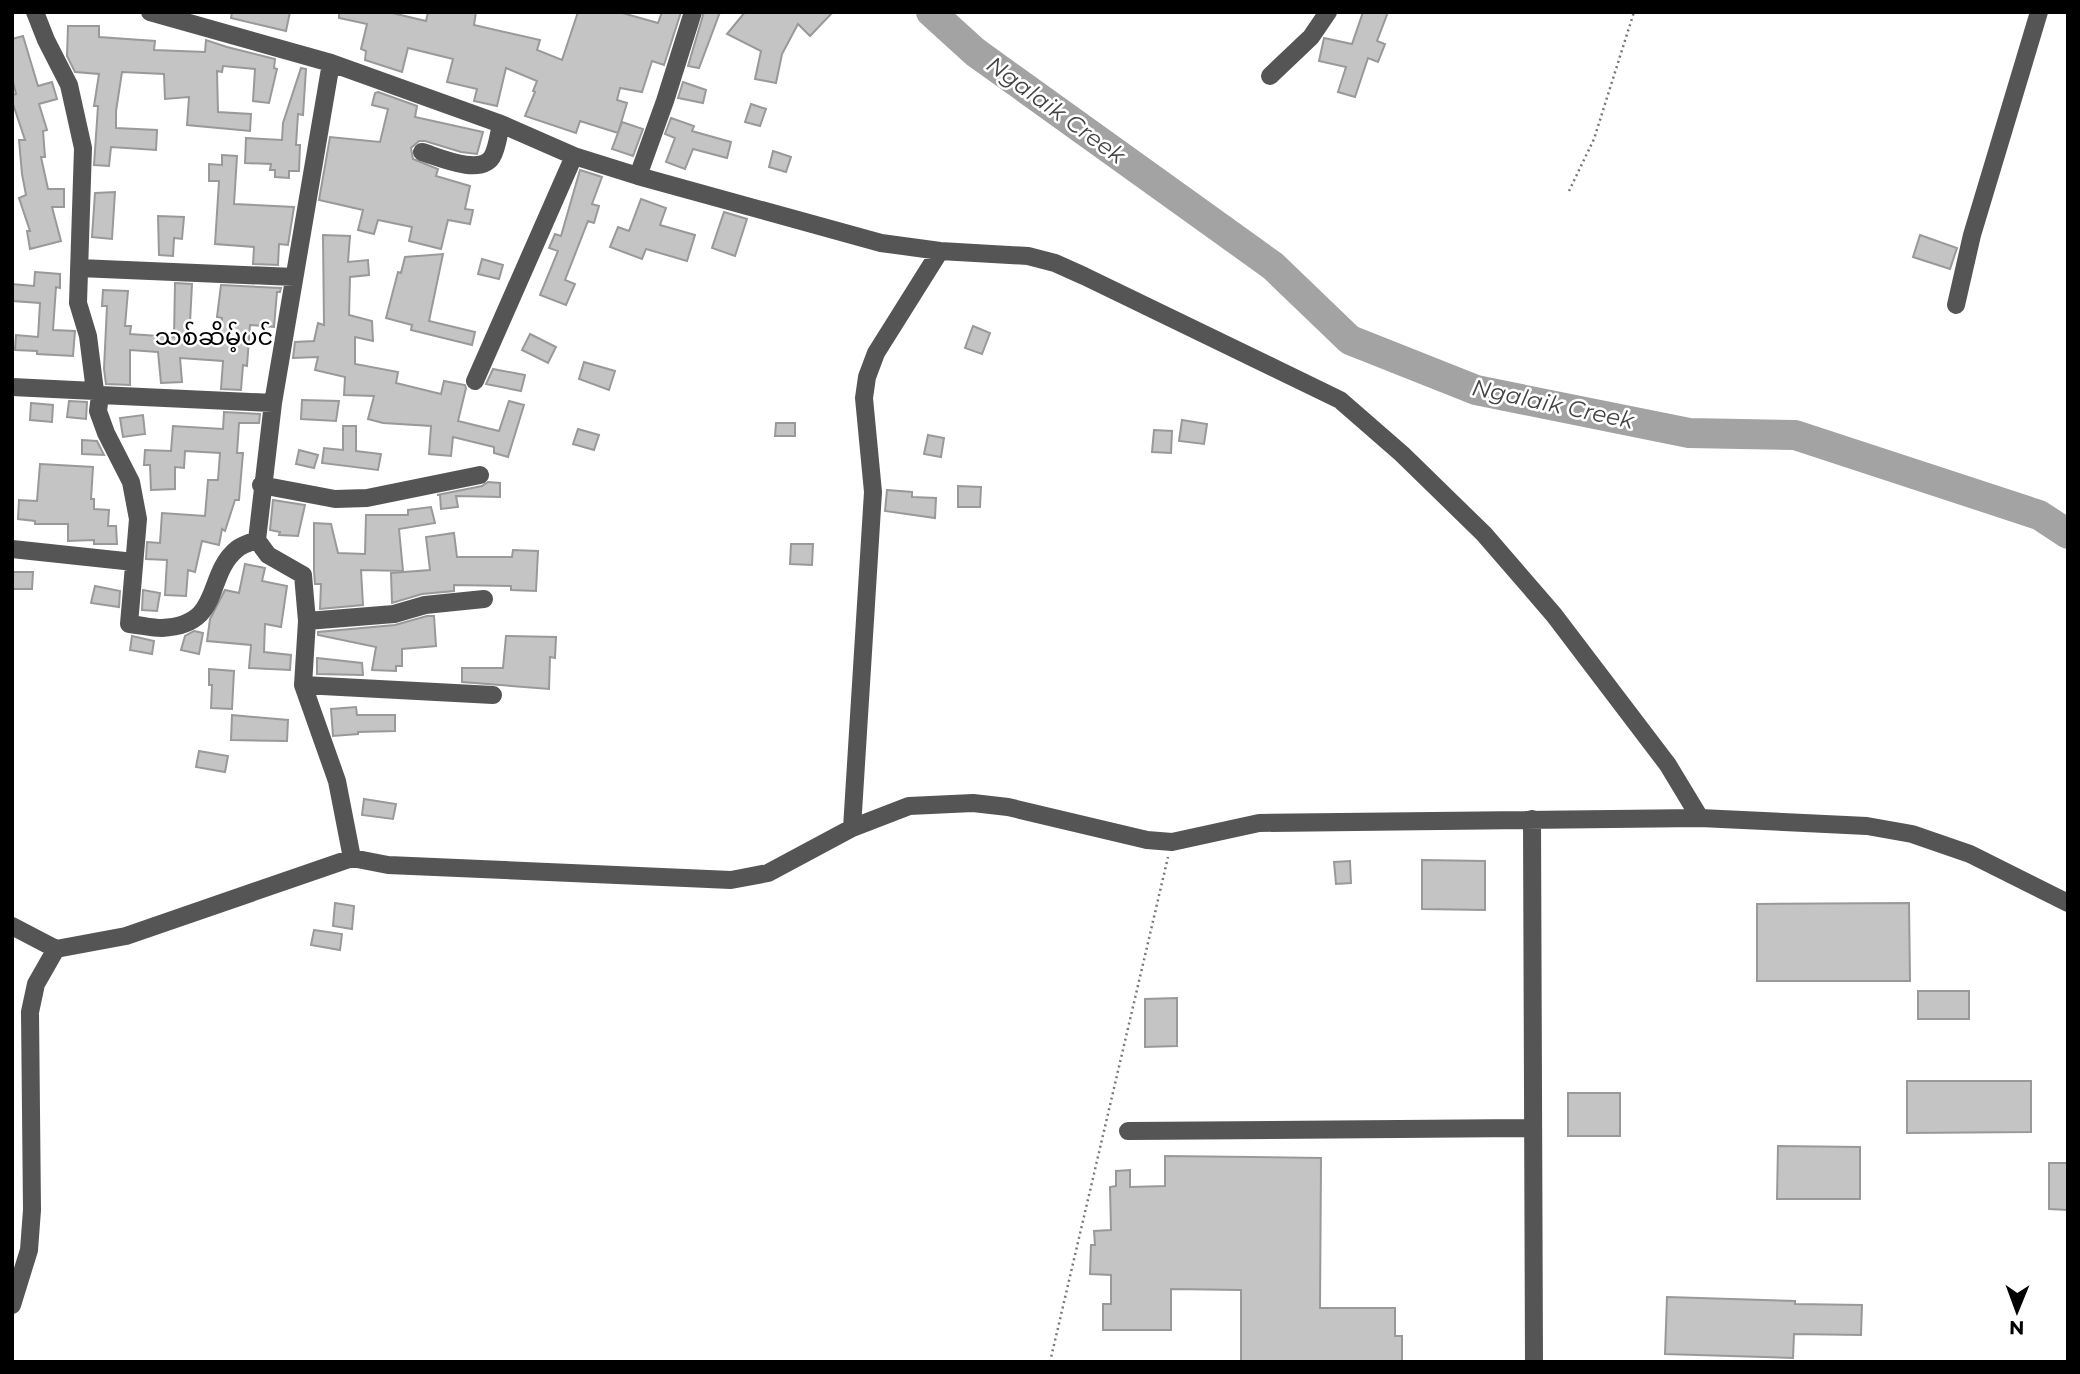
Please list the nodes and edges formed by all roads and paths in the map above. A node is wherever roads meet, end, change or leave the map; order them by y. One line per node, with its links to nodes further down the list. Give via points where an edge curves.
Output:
1 (35, 12): 15 (street, via 69,85 83,148)
2 (150, 12): 7 (street)
3 (693, 12): 12 (street)
4 (1328, 12): 8 (street, via 1311,37)
5 (1634, 12): 13 (path, via 1594,139)
6 (2039, 12): 17 (street, via 1972,235)
7 (331, 63): 9 (street); 16 (street)
8 (1270, 76)
9 (501, 124): 10 (street, via 492,158 483,164 471,166); 11 (street)
10 (422, 152)
11 (574, 156): 12 (street); 18 (street)
12 (638, 176): 14 (street, via 881,243)
13 (1569, 191)
14 (940, 251): 31 (street, via 1028,256 1055,263 1340,400 1484,534 1627,708); 33 (street, via 876,354 867,377 864,398 873,492)
15 (79, 268): 16 (street); 20 (street, via 78,303)
16 (294, 276): 21 (street)
17 (1956, 305)
18 (475, 381)
19 (12, 387): 20 (street)
20 (97, 393): 21 (street); 26 (street, via 106,433 131,482 138,519)
21 (273, 403): 23 (street)
22 (480, 475): 23 (street, via 367,498 335,499)
23 (261, 485): 24 (street)
24 (257, 540): 26 (street, via 237,549 200,616 162,628 129,624); 28 (street, via 268,555 303,575)
25 (12, 549): 26 (street)
26 (134, 562)
27 (484, 599): 28 (street, via 425,605 394,614)
28 (307, 621): 29 (street)
29 (303, 685): 30 (street); 35 (street, via 337,781)
30 (493, 695)
31 (1700, 818): 32 (street); 36 (street, via 1867,826 1912,834 1970,854)
32 (1532, 820): 34 (street, via 1259,823); 39 (street)
33 (852, 828): 34 (street, via 909,806 973,803); 35 (street, via 768,873 731,880 388,865)
34 (1172, 842): 42 (path)
35 (352, 858): 38 (street, via 126,936)
36 (2068, 903)
37 (12, 926): 38 (street)
38 (56, 949): 41 (street, via 36,984 30,1012 32,1210 29,1250)
39 (1533, 1128): 40 (street); 43 (street)
40 (1128, 1132)
41 (12, 1305)
42 (1050, 1362)
43 (1534, 1362)

